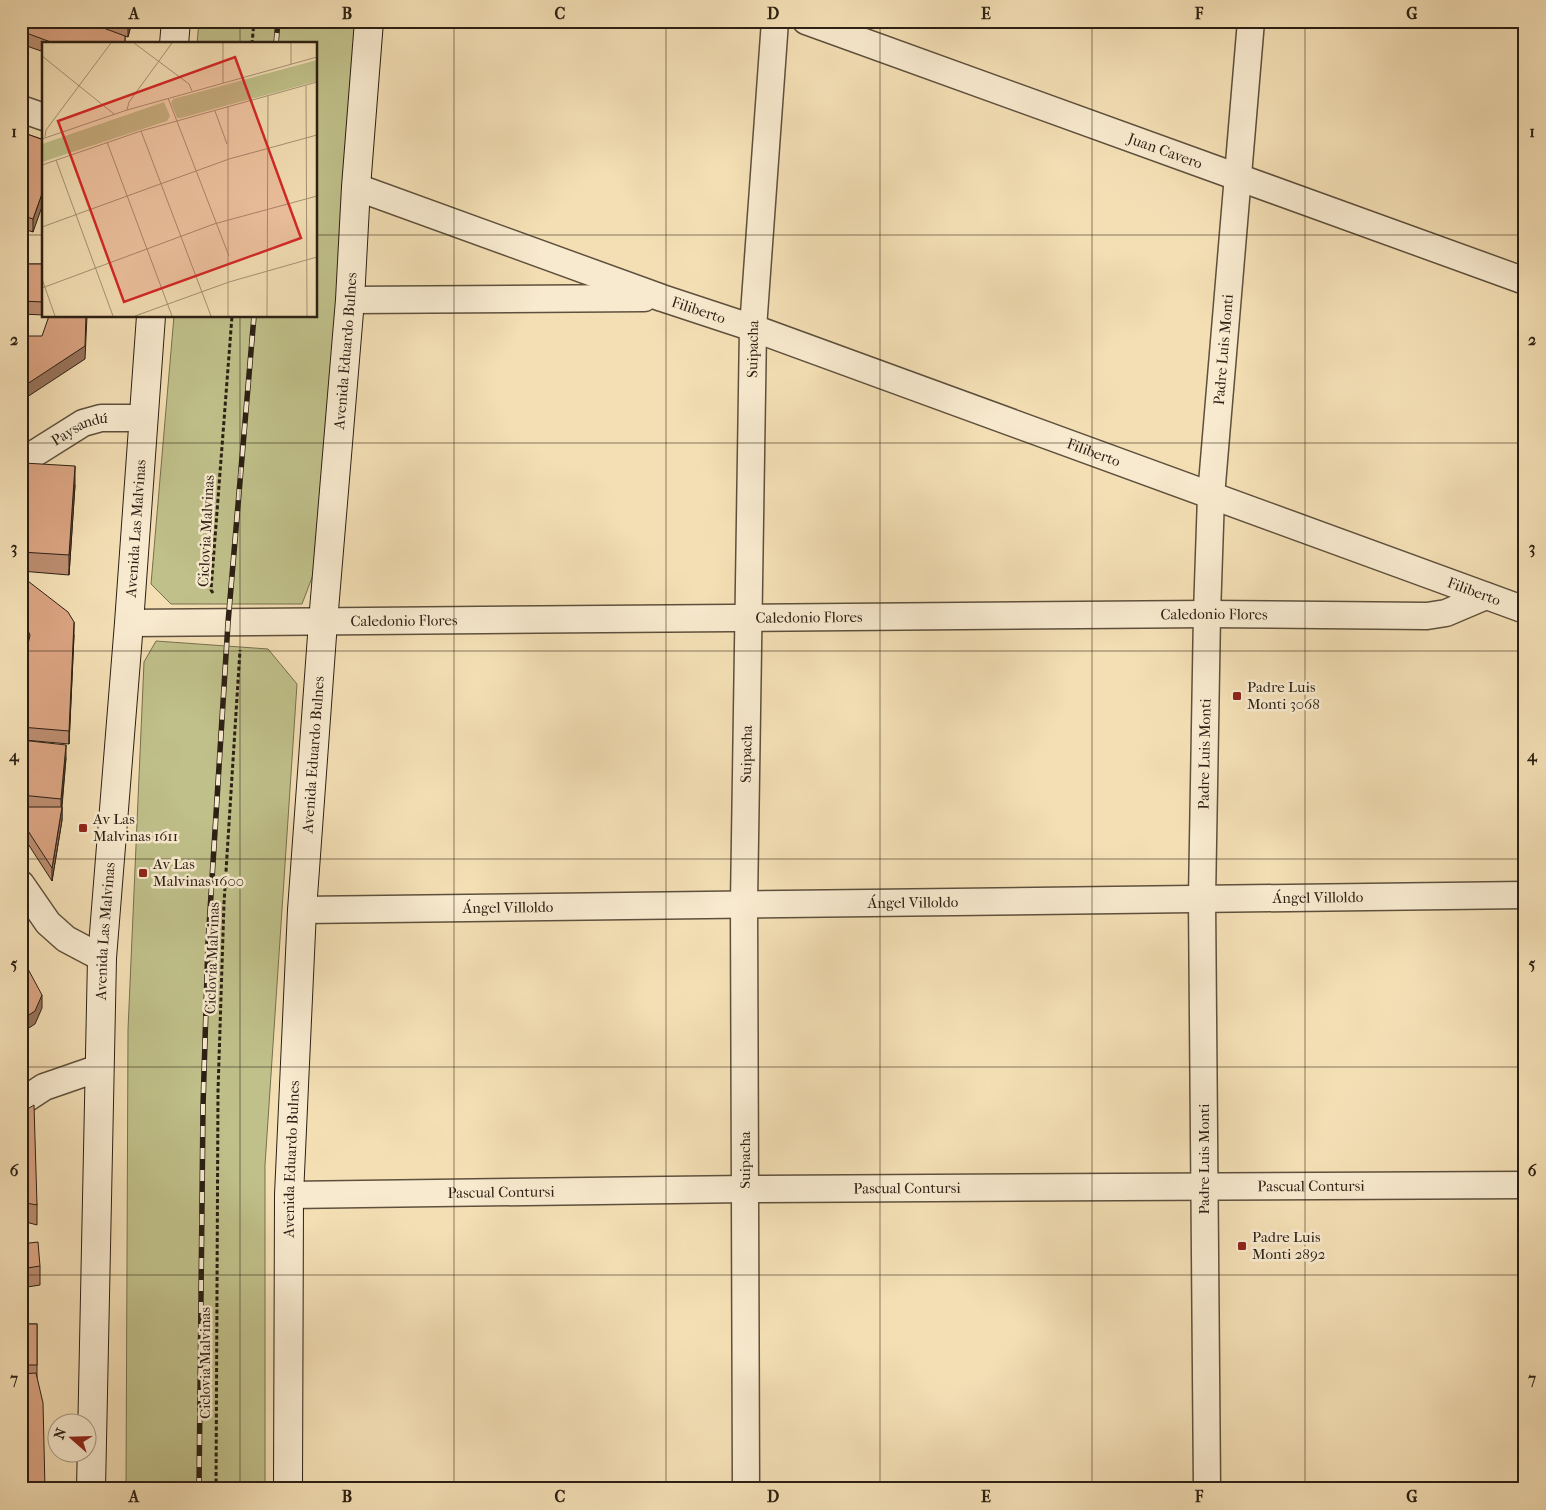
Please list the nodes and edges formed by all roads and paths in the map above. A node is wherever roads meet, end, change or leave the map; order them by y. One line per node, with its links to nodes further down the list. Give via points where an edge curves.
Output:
1 (176, 21): 7 (main road)
2 (254, 21): 8 (path)
3 (369, 21): 12 (main road, Avenida Eduardo Bulnes)
4 (775, 21): 18 (street, Suipacha)
5 (806, 21): 11 (street, Juan Cavero)
6 (1251, 21): 11 (street, Padre Luis Monti)
7 (174, 42)
8 (252, 42)
9 (21, 108): 10 (street)
10 (42, 116)
11 (1237, 178): 13 (street, Juan Cavero); 21 (street, Padre Luis Monti)
12 (356, 187): 14 (street, Filiberto); 15 (main road, Avenida Eduardo Bulnes)
13 (1525, 282)
14 (662, 298): 15 (street, Filiberto); 18 (street, Filiberto)
15 (350, 300): 26 (main road, Avenida Eduardo Bulnes)
16 (151, 318): 19 (main road, Avenida Las Malvinas)
17 (232, 318): 28 (path, Ciclovia Malvinas, via 211,590)
18 (753, 328): 21 (street, Filiberto); 25 (street, Suipacha)
19 (143, 418): 20 (street, Paysandú, via 100,418 83,423); 27 (main road, Avenida Las Malvinas)
20 (21, 462)
21 (1211, 496): 22 (street, Filiberto); 24 (street, Padre Luis Monti)
22 (1486, 596): 23 (street, Filiberto); 24 (street, Caledonio Flores, via 1446,613 1427,616)
23 (1525, 610)
24 (1207, 614): 25 (street, Caledonio Flores); 31 (street, Padre Luis Monti)
25 (747, 618): 26 (street, Caledonio Flores); 32 (street, Suipacha)
26 (323, 622): 28 (street, Caledonio Flores); 33 (main road, Avenida Eduardo Bulnes)
27 (129, 623): 28 (street, Caledonio Flores); 34 (main road, Avenida Las Malvinas)
28 (228, 623): 42 (path, Ciclovia Malvinas, via 240,642 224,903 219,1081)
29 (21, 884): 34 (street, via 48,923 66,939)
30 (1525, 895): 31 (street, Ángel Villoldo)
31 (1202, 899): 32 (street, Ángel Villoldo); 38 (street, Padre Luis Monti)
32 (744, 903): 33 (street, Ángel Villoldo); 39 (street, Suipacha)
33 (302, 910): 40 (main road, Avenida Eduardo Bulnes)
34 (102, 958): 35 (main road, Avenida Las Malvinas)
35 (99, 1068): 36 (street, via 44,1087); 41 (main road, Avenida Las Malvinas)
36 (21, 1102)
37 (1525, 1185): 38 (street, Pascual Contursi)
38 (1204, 1187): 39 (street, Pascual Contursi); 45 (street, Padre Luis Monti)
39 (746, 1189): 40 (street, Pascual Contursi); 44 (street, Suipacha)
40 (289, 1195): 43 (main road, Avenida Eduardo Bulnes)
41 (91, 1489)
42 (216, 1489)
43 (288, 1489)
44 (746, 1489)
45 (1207, 1489)

